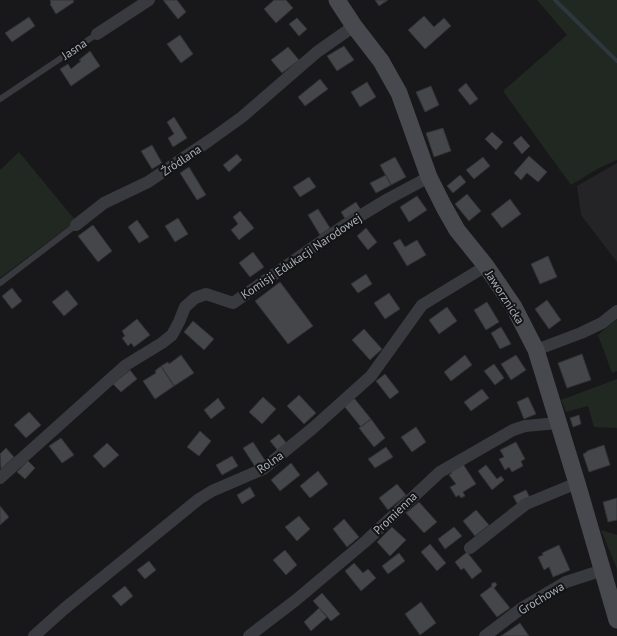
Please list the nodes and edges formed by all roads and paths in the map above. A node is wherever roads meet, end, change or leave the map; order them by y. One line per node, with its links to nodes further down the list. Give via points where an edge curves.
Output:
1 (149, 0): 4 (street, Jasna)
2 (337, 0): 3 (street, Jaworznicka)
3 (354, 26): 6 (street, Jaworznicka, via 381,61 398,93); 7 (street, Źródlana, via 317,52 242,117 210,140 148,182 104,203)
4 (97, 34): 5 (lane, Jasna)
5 (0, 99)
6 (430, 177): 8 (street, Jaworznicka, via 458,230); 13 (street, Komisji Edukacji Narodowej, via 345,225 233,303 206,294 195,298 185,307 172,335 126,365)
7 (76, 225): 9 (lane, Źródlana)
8 (486, 266): 11 (street, Jaworznicka, via 514,307); 18 (street, Rolna, via 422,305 370,376 263,469 199,499)
9 (0, 282)
10 (617, 311): 11 (street, via 602,323)
11 (536, 350): 12 (street, Jaworznicka)
12 (558, 423): 14 (street, Jaworznicka); 19 (street, Promienna, via 525,426 513,430 440,472 366,541)
13 (0, 478)
14 (577, 483): 15 (street, via 526,504); 16 (street, Jaworznicka)
15 (470, 548)
16 (603, 570): 17 (street, Jaworznicka); 20 (street, Grochowa, via 566,582 522,608)
17 (617, 620)
18 (34, 636)
19 (249, 636)
20 (485, 636)

